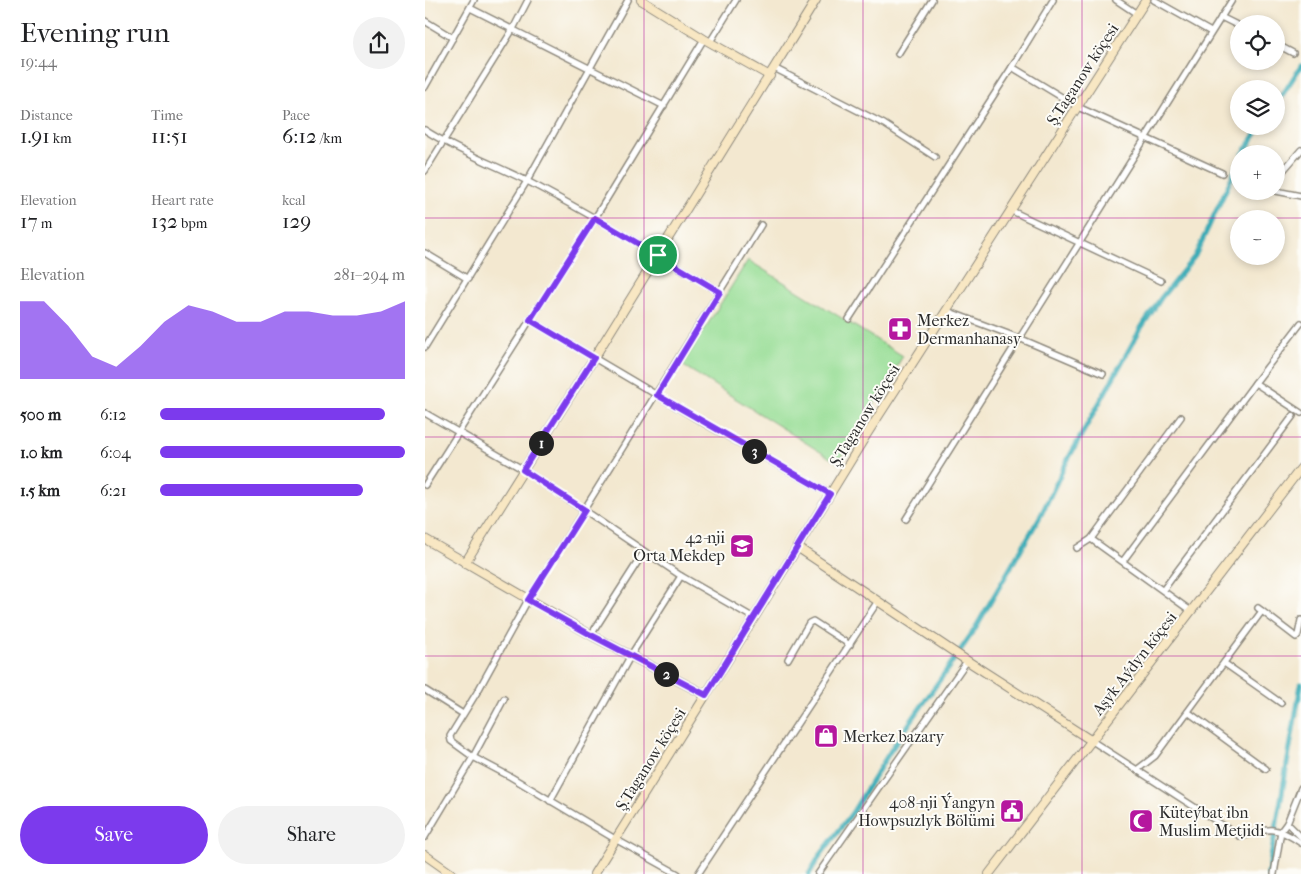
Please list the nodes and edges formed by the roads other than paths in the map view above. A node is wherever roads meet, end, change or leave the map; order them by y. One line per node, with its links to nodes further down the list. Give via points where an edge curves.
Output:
1 (474, 0): 13 (street)
2 (528, 0): 18 (street)
3 (628, 0): 26 (street)
4 (641, 0): 21 (street)
5 (736, 0): 21 (street)
6 (816, 0): 27 (street)
7 (932, 0): 24 (street)
8 (1053, 0): 25 (street)
9 (1116, 0): 14 (street)
10 (1147, 0): 14 (street, Ş.Taganow köçesi)
11 (1155, 0): 19 (street)
12 (1232, 0): 15 (street)
13 (470, 8): 18 (street); 20 (street)
14 (1137, 14): 31 (street, Ş.Taganow köçesi)
15 (1221, 17): 17 (street); 19 (street)
16 (425, 21): 20 (street)
17 (1230, 22)
18 (513, 29): 26 (street); 34 (street)
19 (1211, 32): 33 (street)
20 (453, 38): 29 (street)
21 (707, 41): 28 (street); 30 (street)
22 (1285, 49): 23 (street)
23 (1293, 53)
24 (898, 54)
25 (1012, 67): 31 (street); 53 (street)
26 (589, 68): 30 (street); 40 (street)
27 (775, 68): 28 (street); 36 (street, via 884,124)
28 (770, 76): 48 (street)
29 (425, 87)
30 (664, 106): 44 (street)
31 (1078, 107): 33 (street); 43 (street, Ş.Taganow köçesi)
32 (425, 130): 34 (street)
33 (1146, 139): 39 (street); 46 (street)
34 (443, 142): 38 (street); 40 (street)
35 (1301, 150): 37 (street)
36 (935, 157)
37 (1285, 169)
38 (425, 171)
39 (1222, 174)
40 (527, 181): 44 (street); 49 (street)
41 (1285, 193): 42 (street)
42 (1301, 196)
43 (1012, 211): 46 (street); 52 (street, Ş.Taganow köçesi)
44 (595, 218): 48 (street); 54 (street)
45 (761, 225): 51 (street)
46 (1079, 243): 50 (street); 56 (street)
47 (425, 253): 49 (street)
48 (658, 255): 51 (street); 58 (street)
49 (468, 279): 57 (street)
50 (1161, 281)
51 (720, 292): 61 (street)
52 (947, 311): 56 (street); 70 (street, Ş.Taganow köçesi)
53 (849, 319)
54 (530, 320): 58 (street); 66 (street)
55 (1301, 323): 60 (street)
56 (1019, 338): 59 (street); 72 (street)
57 (425, 347)
58 (594, 358): 61 (street); 68 (street)
59 (1103, 374)
60 (1255, 383): 62 (street); 78 (street)
61 (657, 395): 70 (street); 71 (street)
62 (1301, 412)
63 (425, 413): 66 (street)
64 (1293, 416): 81 (street)
65 (1181, 417): 74 (street)
66 (459, 432): 68 (street); 69 (street)
67 (1301, 468): 84 (street, Aşyk Aýdyn köçesi)
68 (523, 470): 71 (street); 79 (street)
69 (425, 485)
70 (830, 494): 75 (street, Ş.Taganow köçesi)
71 (585, 510): 77 (street); 82 (street)
72 (906, 519)
73 (425, 539): 79 (street)
74 (1091, 539): 76 (street); 78 (street)
75 (797, 548): 83 (street); 85 (street, Ş.Taganow köçesi)
76 (1077, 548)
77 (645, 552): 80 (street); 87 (street)
78 (1123, 562): 81 (street)
79 (465, 563): 82 (street)
80 (681, 576): 85 (street); 89 (street)
81 (1163, 590): 84 (street)
82 (528, 600): 87 (street); 98 (street)
83 (878, 601): 88 (street); 91 (street)
84 (1191, 611): 99 (street, Aşyk Aýdyn köçesi)
85 (754, 618): 94 (street, Ş.Taganow köçesi)
86 (1301, 620): 92 (street, via 1296,637 1260,609)
87 (591, 635): 89 (street)
88 (850, 644): 90 (street, via 813,621); 115 (street)
89 (631, 655): 94 (street); 104 (street)
90 (787, 659)
91 (966, 660): 99 (street); 116 (street)
92 (1224, 663): 96 (street); 97 (street)
93 (425, 690): 98 (street)
94 (706, 695): 109 (street, Ş.Taganow köçesi)
95 (504, 699): 100 (street)
96 (1281, 703)
97 (1188, 712): 101 (street); 102 (street, via 1155,756)
98 (463, 714): 100 (street, via 450,739)
99 (1092, 741): 102 (street); 117 (street, Aşyk Aýdyn köçesi)
100 (473, 757): 104 (street); 107 (street)
101 (1265, 769)
102 (1138, 770): 106 (street, via 1241,837 1266,829)
103 (1301, 788): 105 (street)
104 (550, 801): 109 (street)
105 (1287, 822): 106 (street); 108 (street)
106 (1281, 831): 110 (street); 118 (street)
107 (425, 837)
108 (1301, 837)
109 (615, 839): 113 (street, Ş.Taganow köçesi); 114 (street)
110 (1301, 844)
111 (425, 855): 112 (street)
112 (452, 874)
113 (594, 874)
114 (678, 874)
115 (698, 874)
116 (819, 874)
117 (989, 874)
118 (1274, 874)

